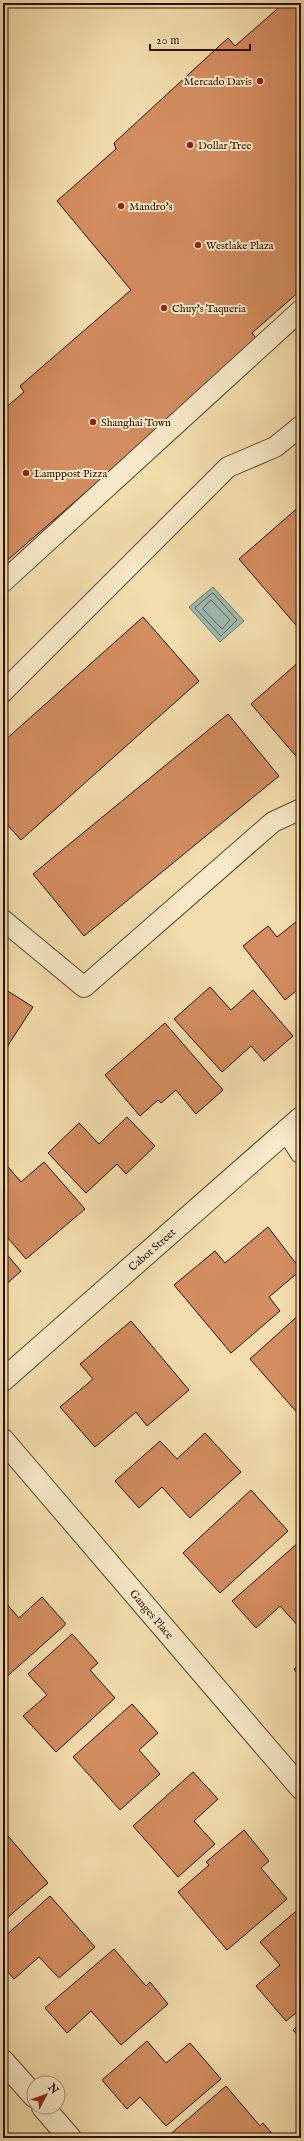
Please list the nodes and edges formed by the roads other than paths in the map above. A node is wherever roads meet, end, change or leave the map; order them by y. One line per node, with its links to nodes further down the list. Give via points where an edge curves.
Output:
1 (301, 310): 3 (lane)
2 (301, 426): 4 (lane, via 275,447 228,467)
3 (3, 582)
4 (3, 692)
5 (301, 809): 6 (lane, via 273,822 84,987)
6 (3, 920)
7 (294, 1124): 8 (street); 9 (street, Cabot Street)
8 (301, 1152)
9 (3, 1380)
10 (3, 1440): 11 (street, Ganges Place)
11 (301, 1788)
12 (3, 2061): 13 (street)
13 (26, 2087)
14 (50, 2115): 15 (street)
15 (70, 2138)

